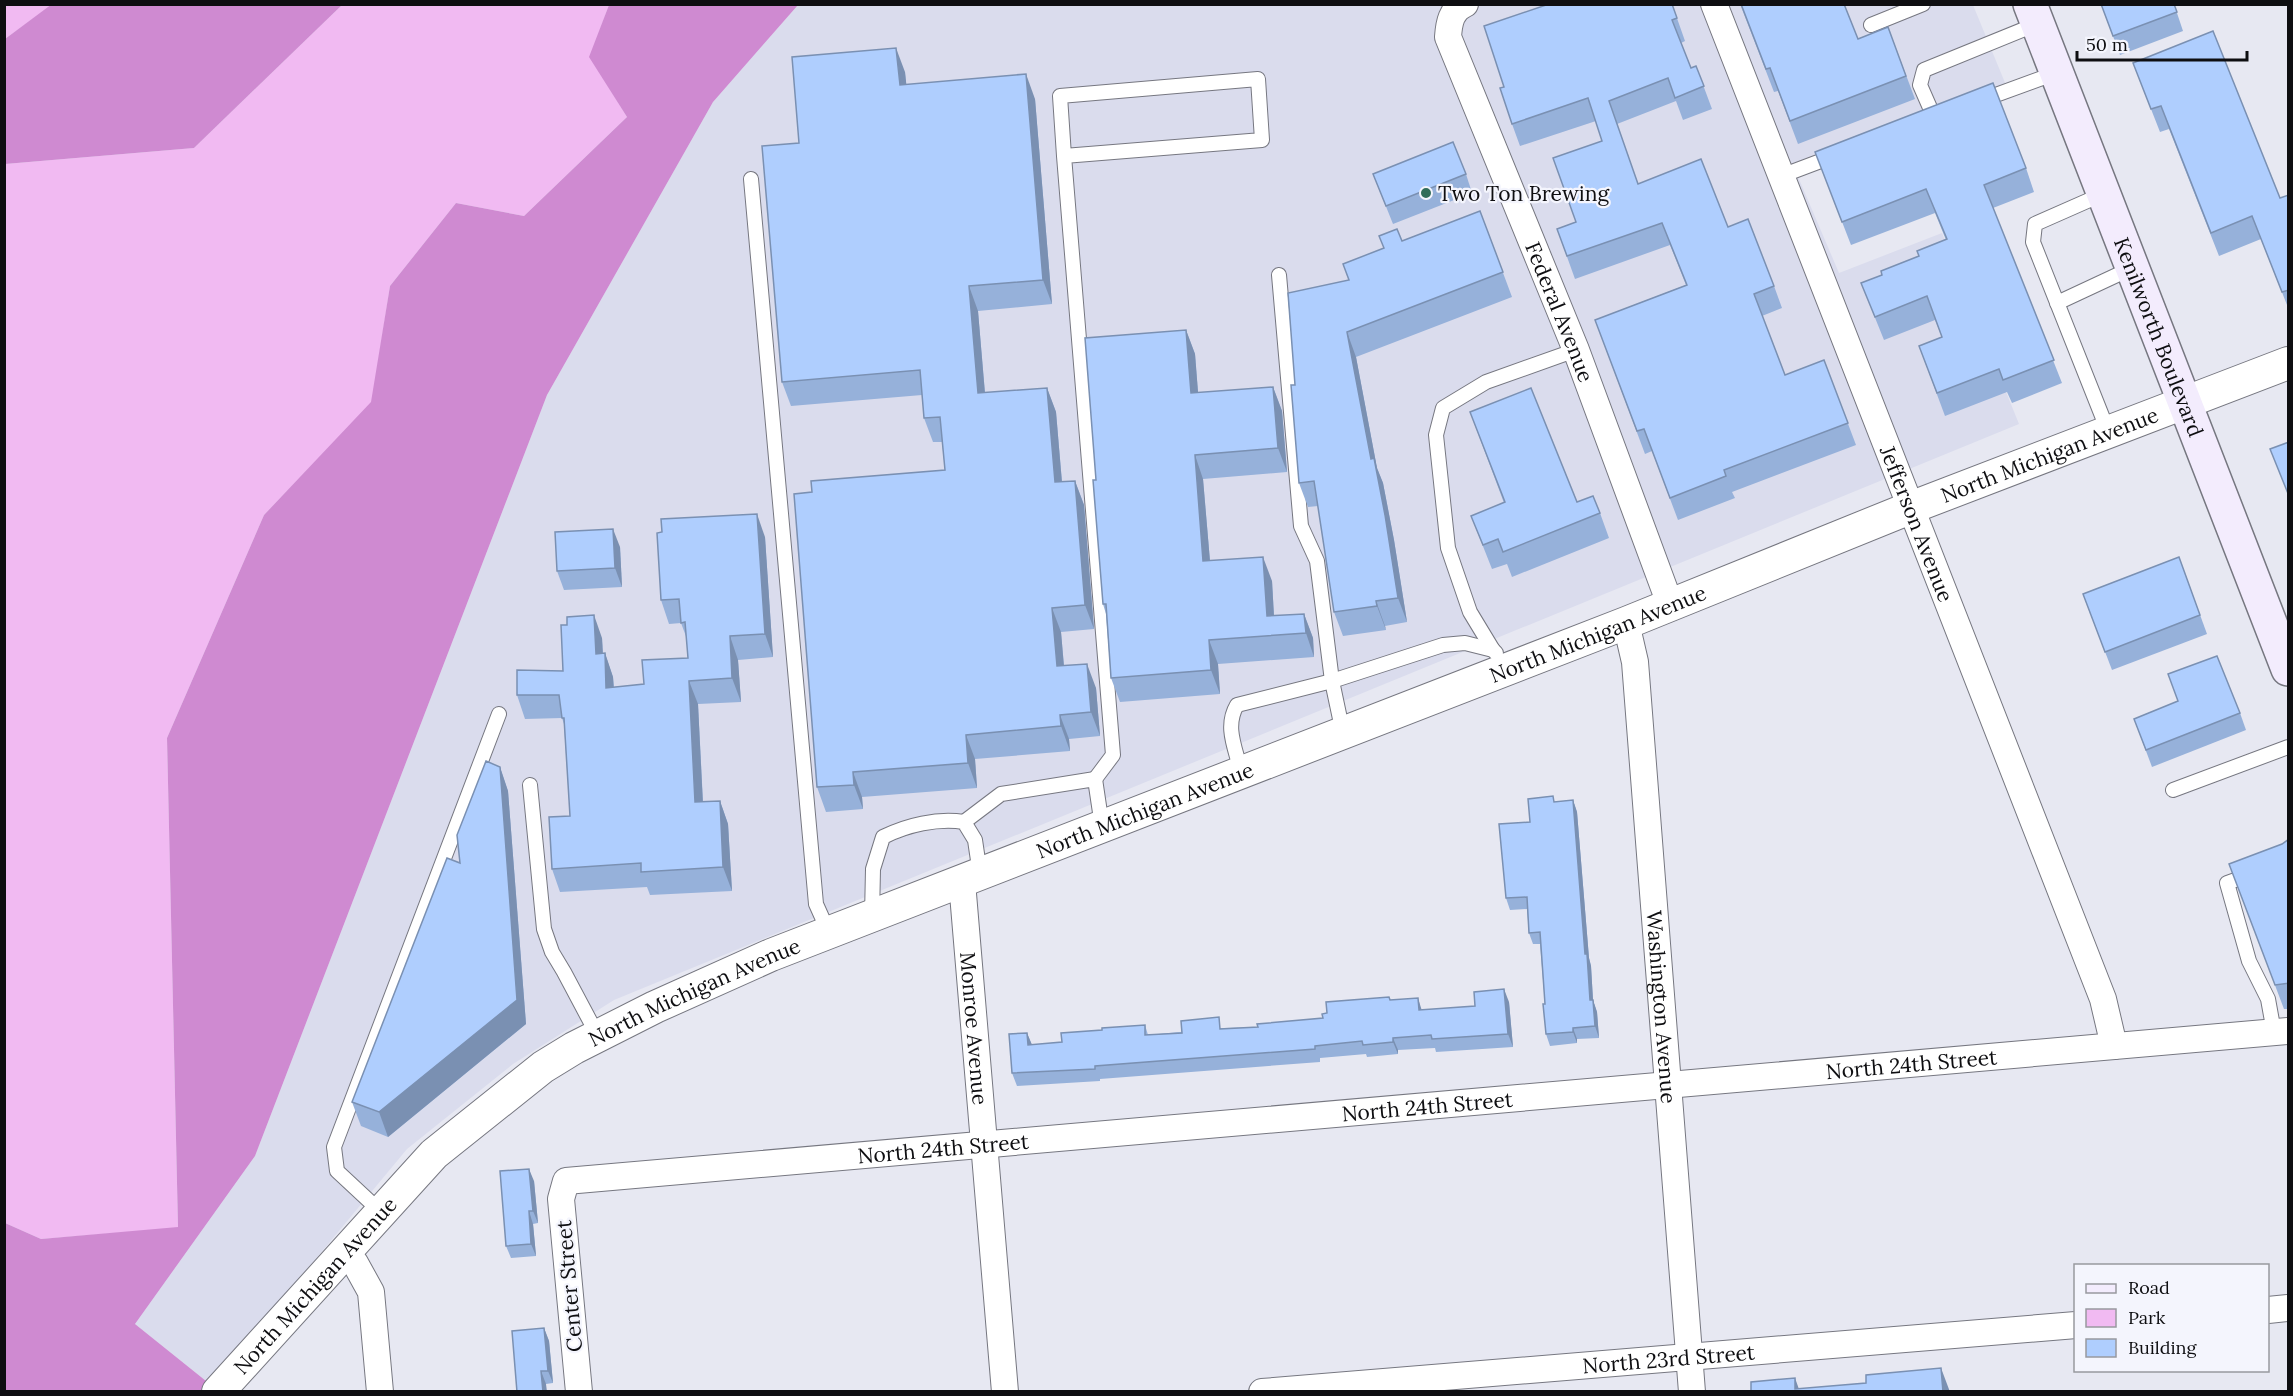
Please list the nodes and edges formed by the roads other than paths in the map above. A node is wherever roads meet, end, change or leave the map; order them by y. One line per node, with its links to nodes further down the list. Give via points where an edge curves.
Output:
1 (1714, 4): 9 (street, Jefferson Avenue)
2 (1923, 4): 5 (lane)
3 (1457, 13): 15 (street, Federal Avenue, via 1448,38)
4 (2034, 14): 6 (main road, Kenilworth Boulevard); 6 (lane, via 1924,70 1920,85 1929,119)
5 (1870, 25)
6 (2056, 73): 11 (main road, Kenilworth Boulevard)
7 (1849, 150): 9 (lane)
8 (1064, 156): 8 (lane, via 1262,140 1258,79 1060,96); 29 (lane, via 1113,755)
9 (1780, 176): 19 (street, Jefferson Avenue)
10 (751, 179): 37 (lane, via 816,904)
11 (2103, 194): 12 (main road, Kenilworth Boulevard); 14 (lane, via 2035,224 2033,242)
12 (2132, 268): 14 (lane); 17 (main road, Kenilworth Boulevard)
13 (1280, 275): 24 (lane, via 1301,526 1317,561)
14 (2057, 303): 18 (lane)
15 (1576, 350): 20 (street, Federal Avenue); 22 (lane, via 1486,382 1443,408 1438,426 1448,548 1470,612)
16 (2289, 363): 17 (street, North Michigan Avenue)
17 (2184, 402): 18 (street, North Michigan Avenue); 23 (main road, Kenilworth Boulevard)
18 (2108, 432): 19 (street, North Michigan Avenue)
19 (1910, 508): 20 (street, North Michigan Avenue); 40 (street, Jefferson Avenue, via 2103,999)
20 (1670, 604): 21 (street, North Michigan Avenue)
21 (1626, 623): 22 (street, North Michigan Avenue); 41 (street, Washington Avenue, via 1635,662)
22 (1501, 659): 24 (lane, via 1465,644 1443,645); 26 (street, North Michigan Avenue)
23 (2289, 669)
24 (1332, 681): 26 (lane); 28 (lane, via 1237,705 1230,728)
25 (499, 714): 44 (lane, via 334,1147 337,1171)
26 (1343, 733): 28 (street, North Michigan Avenue)
27 (2289, 747): 31 (lane)
28 (1241, 772): 33 (street, North Michigan Avenue)
29 (1095, 779): 32 (lane, via 1001,794); 33 (lane)
30 (530, 785): 39 (lane, via 544,929 552,952)
31 (2173, 790)
32 (964, 822): 35 (lane, via 975,840); 36 (lane, via 950,820 903,828 883,837 873,869)
33 (1101, 826): 35 (street, North Michigan Avenue)
34 (2263, 870): 38 (lane, via 2227,883 2249,961)
35 (971, 878): 36 (street, North Michigan Avenue); 42 (street, Monroe Avenue)
36 (872, 916): 37 (street, North Michigan Avenue)
37 (829, 933): 39 (street, North Michigan Avenue, via 771,955)
38 (2282, 1032): 40 (street, North 24th Street)
39 (598, 1036): 44 (street, North Michigan Avenue, via 543,1067 434,1154)
40 (2114, 1046): 41 (street, North 24th Street)
41 (1667, 1085): 42 (street, North 24th Street); 49 (street, Washington Avenue)
42 (986, 1144): 43 (street, North 24th Street); 53 (street, Monroe Avenue)
43 (566, 1181): 52 (street, Center Street, via 561,1199)
44 (381, 1212): 45 (street, North Michigan Avenue)
45 (343, 1253): 50 (street, North Michigan Avenue); 51 (street, via 355,1263 371,1292)
46 (2289, 1308): 47 (street)
47 (2269, 1310)
48 (2074, 1325): 49 (street, North 23rd Street)
49 (1689, 1357): 54 (street, North 23rd Street); 55 (street, Washington Avenue)
50 (218, 1392)
51 (380, 1392)
52 (579, 1392)
53 (1005, 1392)
54 (1262, 1392)
55 (1692, 1392)

